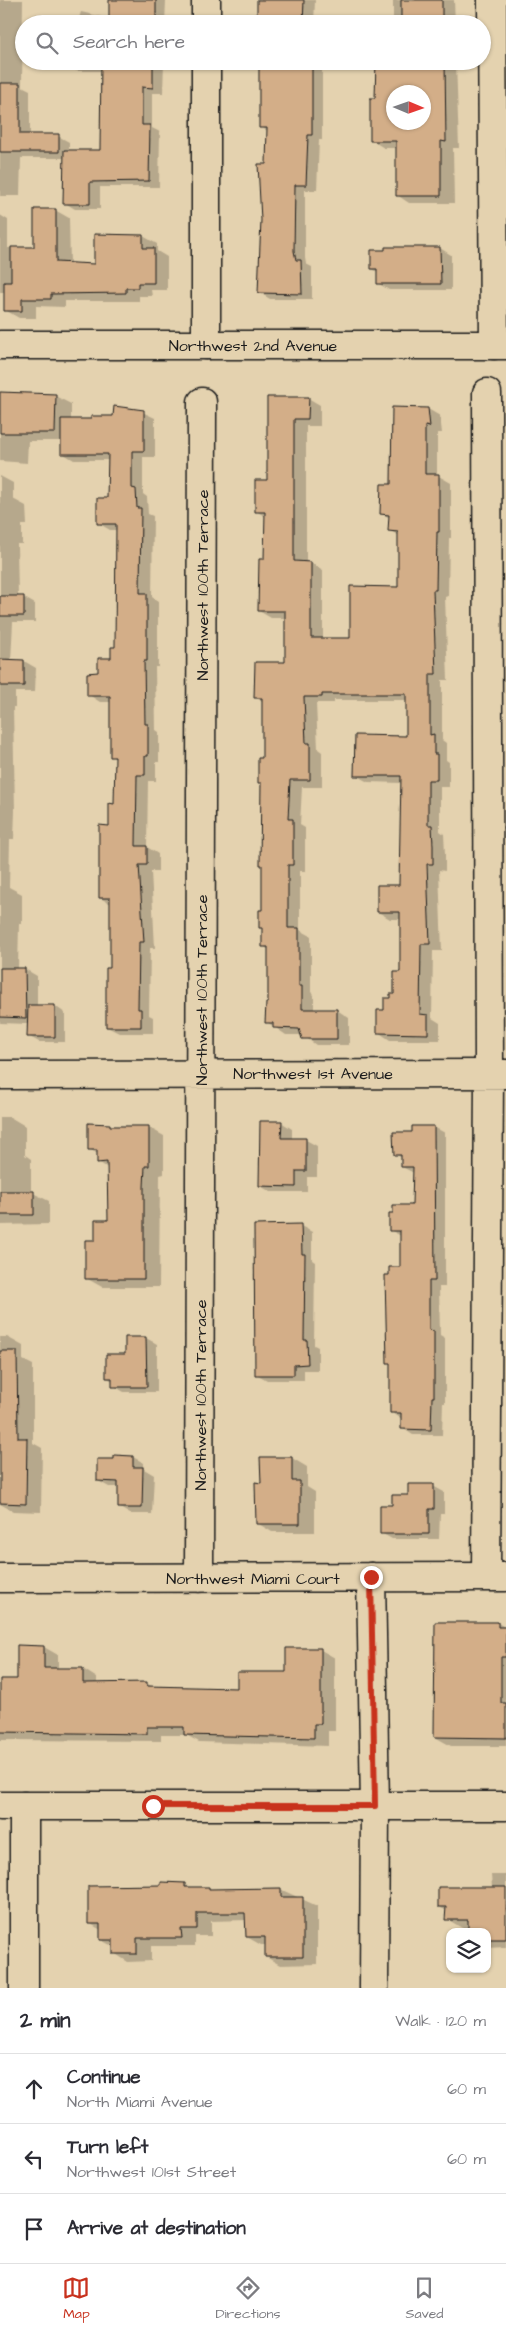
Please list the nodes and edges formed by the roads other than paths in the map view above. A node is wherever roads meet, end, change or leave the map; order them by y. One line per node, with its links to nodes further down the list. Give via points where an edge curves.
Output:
1 (206, 0): 3 (street)
2 (492, 0): 7 (street)
3 (206, 15)
4 (206, 70): 6 (street)
5 (0, 345): 6 (street, Northwest 2nd Avenue)
6 (206, 345): 7 (street, Northwest 2nd Avenue)
7 (500, 345)
8 (486, 393): 11 (street)
9 (202, 402): 10 (street, Northwest 100th Terrace)
10 (200, 1073): 11 (street, Northwest 1st Avenue); 12 (street, Northwest 1st Avenue); 16 (street, Northwest 100th Terrace)
11 (497, 1074): 14 (street)
12 (0, 1075)
13 (371, 1577): 14 (street, Northwest Miami Court); 16 (street, Northwest Miami Court); 18 (street)
14 (496, 1577)
15 (0, 1578): 16 (street, Northwest Miami Court)
16 (199, 1578)
17 (12, 1806): 18 (street); 20 (street)
18 (375, 1806): 19 (street); 21 (street)
19 (506, 1806)
20 (24, 1988)
21 (374, 1988)

